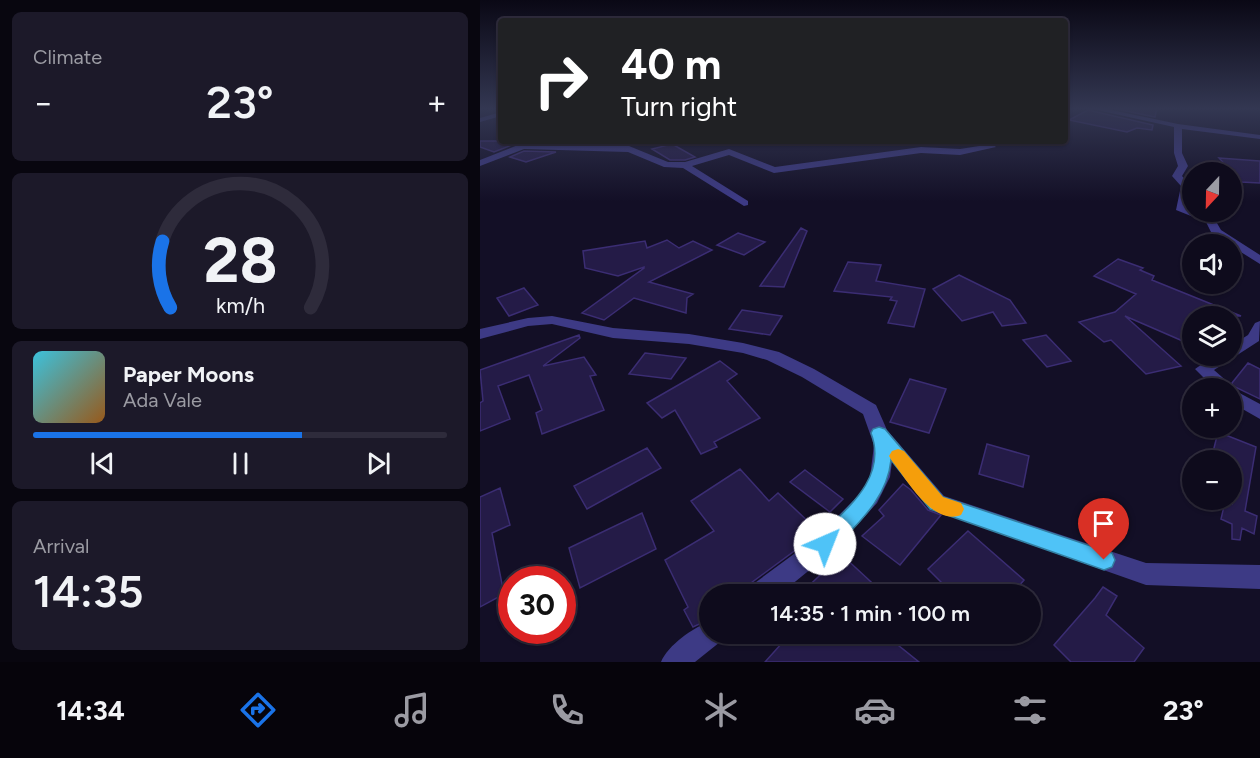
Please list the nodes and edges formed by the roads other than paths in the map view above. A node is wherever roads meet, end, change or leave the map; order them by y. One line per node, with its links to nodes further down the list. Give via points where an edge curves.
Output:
1 (1178, 139): 6 (street, via 1183,166 1177,176 1186,186 1181,210 1210,220 1215,232)
2 (992, 147): 4 (street, via 960,152 921,150 774,170 729,152)
3 (480, 163): 4 (street, via 523,146 629,149 667,165)
4 (685, 165): 5 (street)
5 (744, 203)
6 (1260, 260)
7 (1260, 326): 9 (street, via 1254,338)
8 (480, 334): 14 (street, via 552,320 613,333 743,348 808,372 843,393 870,410)
9 (1242, 345)
10 (1208, 366): 11 (street, via 1203,369)
11 (1213, 378)
12 (1242, 402): 13 (street)
13 (1260, 412)
14 (879, 433): 15 (street, via 937,504 1146,574); 16 (street, via 884,445 880,477 870,497 825,544)
15 (1260, 577)
16 (774, 584)
17 (699, 642): 18 (street)
18 (674, 662)

